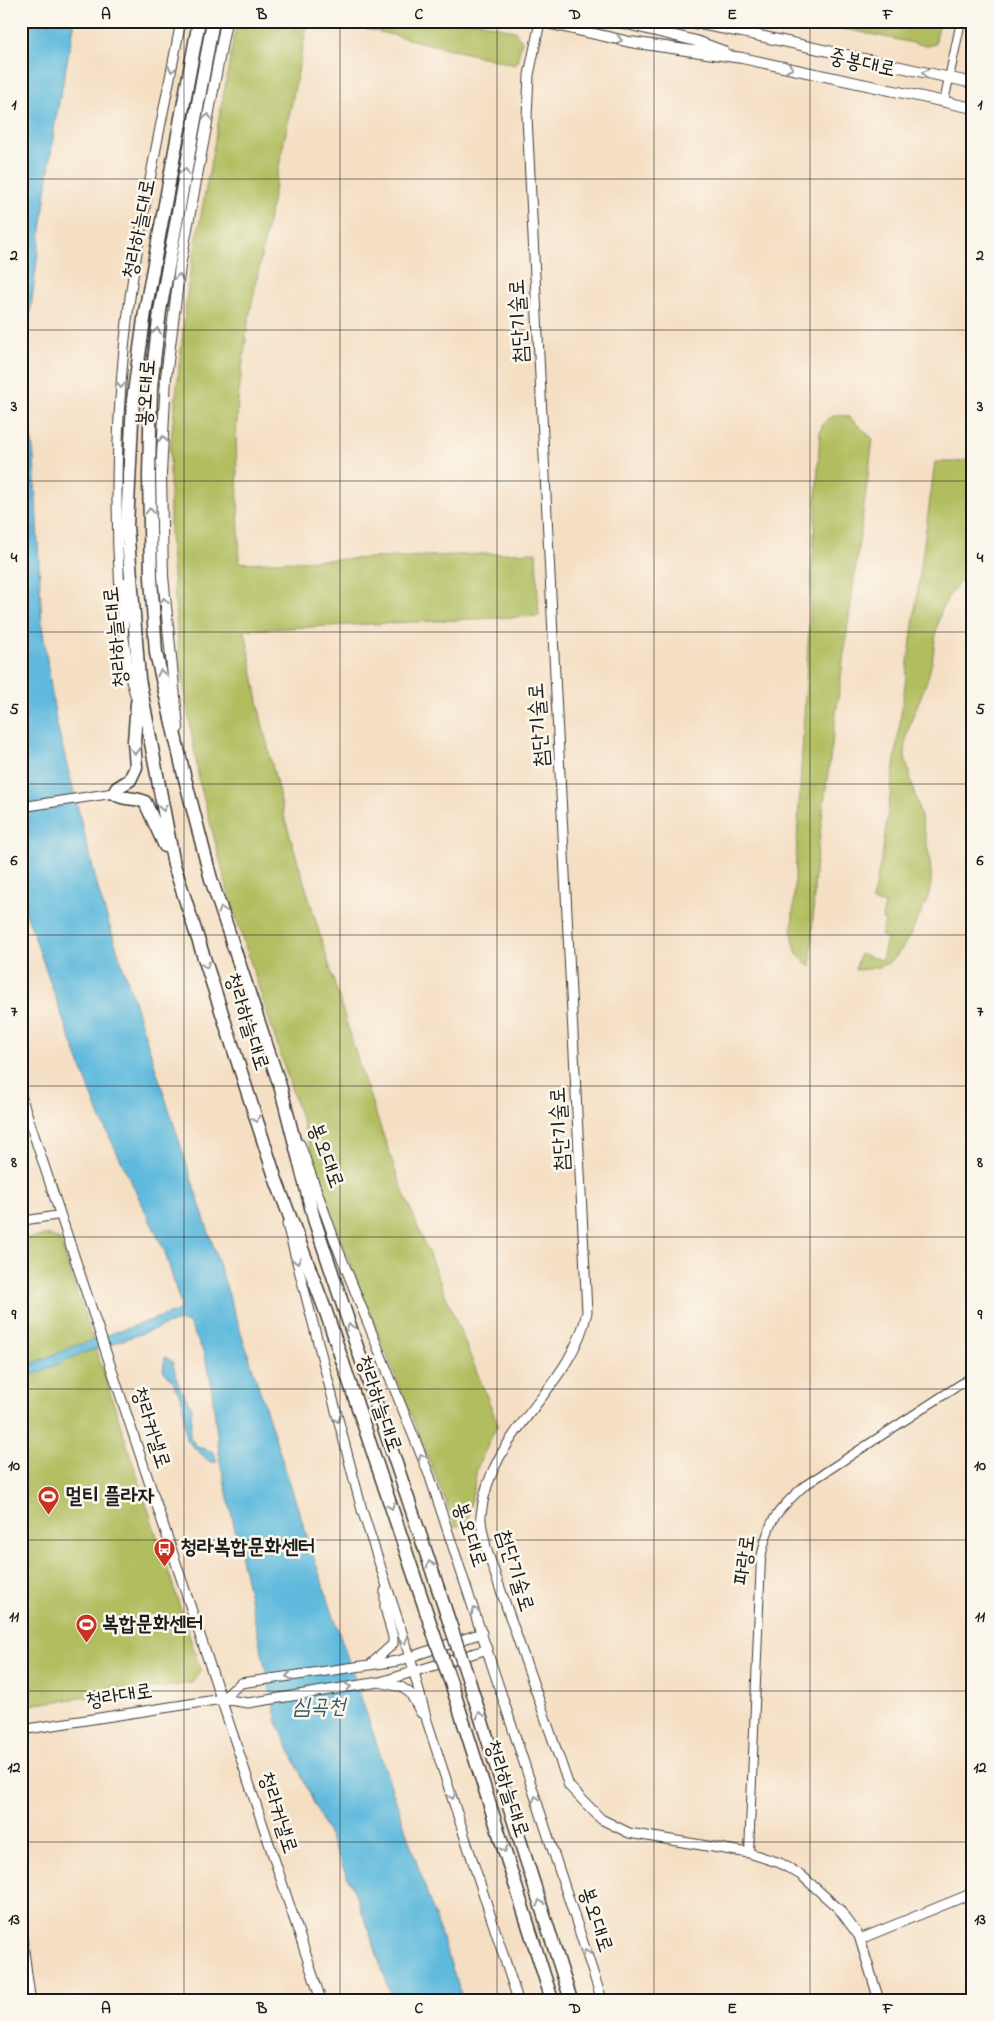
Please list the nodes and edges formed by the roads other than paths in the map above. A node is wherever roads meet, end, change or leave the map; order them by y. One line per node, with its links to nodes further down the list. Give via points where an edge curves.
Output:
1 (181, 21): 17 (street, 봉오대로, one-way to 17, via 142,225 125,346 117,467 117,550)
2 (199, 21): 16 (highway, 청라하늘대로, via 145,312 133,400)
3 (213, 21): 20 (highway, 청라하늘대로, one-way to 3, via 156,653 149,476 151,387 160,311)
4 (226, 21): 20 (main road, 봉오대로, one-way to 4, via 163,576 161,474 166,377 180,266)
5 (616, 21): 11 (main road, 중봉대로, via 696,41)
6 (684, 21): 10 (main road, 중봉대로)
7 (712, 21): 10 (main road, 중봉대로)
8 (961, 21): 12 (street)
9 (539, 22): 11 (main road, 중봉대로, one-way to 11, via 630,42); 40 (street, 첨단기술로, via 529,75 527,117 588,1312 571,1357 513,1433 488,1478 481,1516 486,1548 569,1786 601,1819 629,1833)
10 (742, 32): 12 (main road, 중봉대로, one-way to 10)
11 (742, 58): 14 (main road, 중봉대로, one-way to 14)
12 (949, 78): 13 (main road, 중봉대로); 14 (street)
13 (973, 83)
14 (944, 102): 15 (main road, 중봉대로)
15 (973, 108)
16 (128, 500): 17 (highway); 19 (highway, 청라하늘대로, via 139,679)
17 (122, 629): 18 (street, 봉오대로)
18 (137, 703): 19 (street, 봉오대로); 21 (highway, one-way to 21, via 136,767 130,780)
19 (155, 760): 23 (highway, 청라하늘대로, one-way to 23)
20 (183, 772): 24 (highway, 청라하늘대로, one-way to 20, via 211,879)
21 (114, 793): 22 (street); 23 (highway, via 145,802)
22 (21, 807)
23 (174, 865): 26 (highway, 청라하늘대로, one-way to 26)
24 (281, 1089): 31 (street, 봉오대로, one-way to 24, via 430,1477 336,1244); 48 (highway, 청라하늘대로, one-way to 24, bridge, via 469,1681 314,1218)
25 (21, 1096): 27 (street, 청라커낼로)
26 (276, 1180): 30 (street, one-way to 30, via 337,1419); 47 (highway, 청라하늘대로, one-way to 47, bridge, via 326,1312 452,1686)
27 (60, 1215): 28 (street); 37 (street, 청라커낼로)
28 (21, 1221)
29 (973, 1376): 40 (street, 파랑로, via 804,1486 782,1506 767,1528 761,1558)
30 (385, 1583): 33 (street, one-way to 33); 34 (street, via 385,1608 393,1644)
31 (482, 1633): 32 (street, 봉오대로); 33 (street)
32 (488, 1649): 35 (street); 49 (street, 봉오대로, one-way to 32)
33 (410, 1658): 34 (street); 35 (street)
34 (372, 1663): 37 (street, one-way to 37, via 241,1683)
35 (414, 1671): 36 (street); 38 (street)
36 (379, 1682): 37 (street, one-way to 36, via 248,1703); 38 (street, via 410,1693)
37 (222, 1699): 39 (street, 청라대로); 45 (street, 청라커낼로)
38 (427, 1721): 46 (street, one-way to 46)
39 (21, 1730)
40 (749, 1853): 43 (street, 첨단기술로, via 780,1863 801,1875 840,1909)
41 (973, 1892): 43 (street)
42 (21, 1925): 44 (street)
43 (860, 1939): 50 (street, 첨단기술로)
44 (31, 2000)
45 (321, 2000)
46 (518, 2000)
47 (552, 2000)
48 (571, 2000)
49 (602, 2000)
50 (879, 2000)

